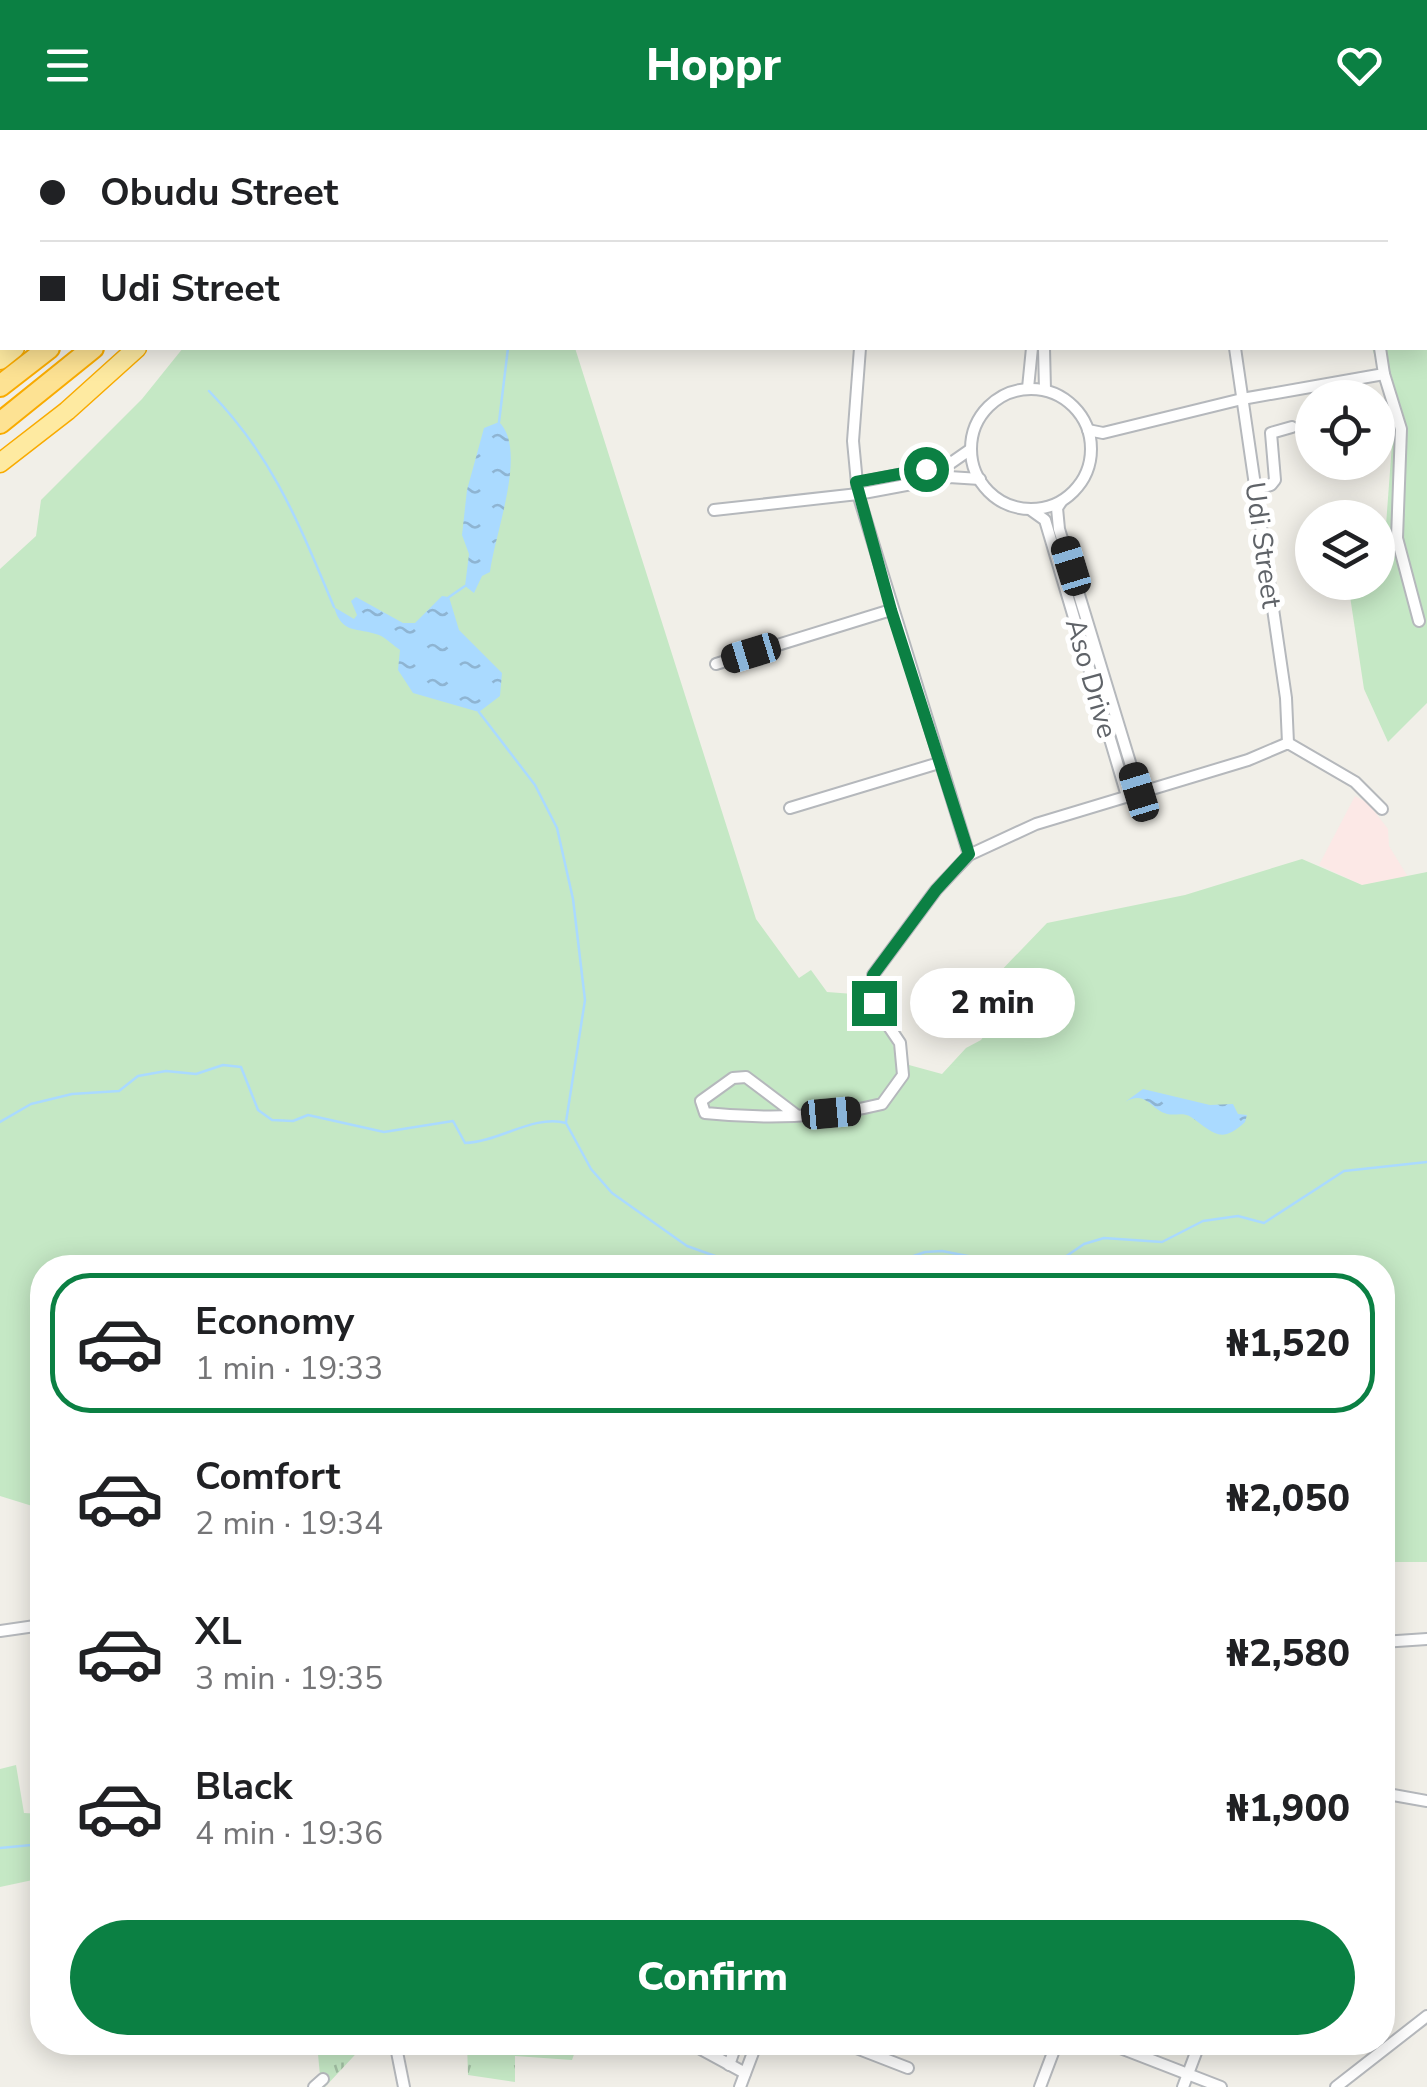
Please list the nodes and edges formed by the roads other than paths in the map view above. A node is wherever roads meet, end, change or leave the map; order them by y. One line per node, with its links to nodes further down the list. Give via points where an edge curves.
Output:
1 (46, 350): 10 (highway)
2 (90, 350): 14 (highway)
3 (134, 350): 18 (highway)
4 (860, 350): 20 (street)
5 (1032, 350): 11 (street)
6 (1044, 350): 12 (street)
7 (1235, 350): 13 (street, Udi Street)
8 (1380, 350): 9 (street)
9 (1384, 374): 13 (street); 26 (street, via 1401,429 1397,538)
10 (0, 386)
11 (1028, 388): 12 (street); 17 (street, via 985,410)
12 (1045, 390): 16 (street, via 1072,405)
13 (1242, 399): 16 (street, via 1103,433); 21 (street, Udi Street)
14 (0, 423)
15 (1292, 428): 21 (street, via 1271,433 1274,480)
16 (1088, 430): 22 (street, via 1087,473)
17 (971, 449): 19 (street); 20 (street, via 948,465)
18 (0, 463)
19 (980, 479): 20 (street); 23 (street, via 996,498)
20 (858, 488): 24 (street); 25 (street)
21 (1256, 489): 28 (street, Udi Street)
22 (1063, 500): 23 (street); 30 (street, Aso Drive, via 1059,528)
23 (1030, 509): 30 (street, Aso Drive, via 1045,520)
24 (714, 510)
25 (891, 610): 27 (street); 29 (street)
26 (1419, 620)
27 (716, 664)
28 (1288, 743): 30 (street); 32 (street, via 1355,782)
29 (939, 764): 31 (street); 33 (street)
30 (1133, 794): 33 (street, via 1036,824)
31 (790, 808)
32 (1382, 809)
33 (969, 854): 34 (street, via 873,975 874,1003 900,1043 903,1075 882,1104)
34 (795, 1114): 34 (street, via 709,1114 702,1102 733,1078 746,1078)
35 (30, 1627): 36 (street)
36 (0, 1631)
37 (1427, 1639): 38 (street)
38 (1395, 1641)
39 (1395, 1796): 40 (street)
40 (1427, 1802)
41 (1427, 2016): 42 (street)
42 (1395, 2042)
43 (398, 2055): 57 (street)
44 (711, 2055): 52 (street)
45 (732, 2055): 52 (street)
46 (752, 2055): 54 (street)
47 (874, 2055): 53 (street)
48 (1052, 2055): 59 (street)
49 (1139, 2055): 55 (street)
50 (1195, 2055): 55 (street)
51 (1380, 2055): 56 (street)
52 (728, 2065): 54 (street)
53 (908, 2068)
54 (745, 2073): 58 (street)
55 (1188, 2074): 60 (street); 61 (street)
56 (1343, 2085)
57 (404, 2087)
58 (740, 2087)
59 (1040, 2087)
60 (1183, 2087)
61 (1221, 2087)

